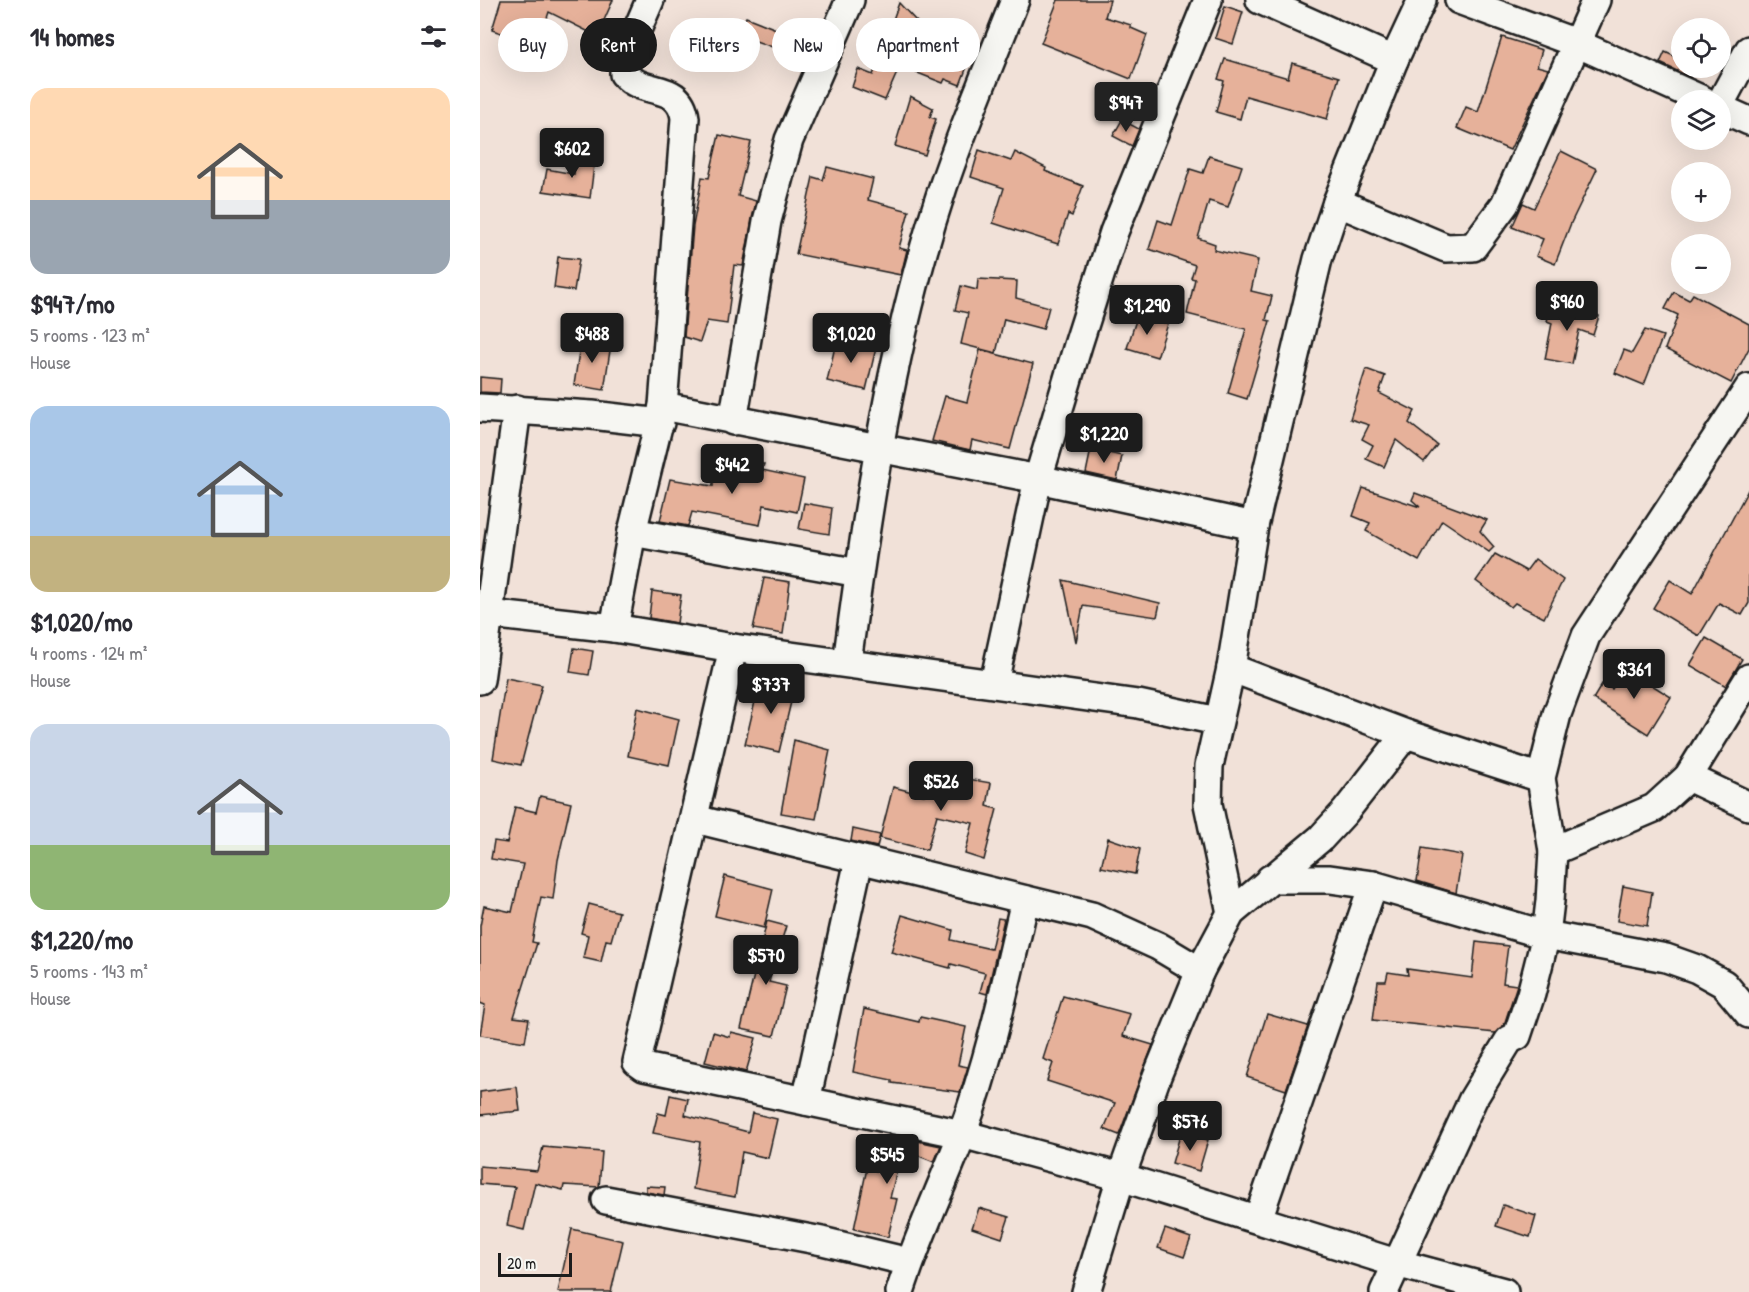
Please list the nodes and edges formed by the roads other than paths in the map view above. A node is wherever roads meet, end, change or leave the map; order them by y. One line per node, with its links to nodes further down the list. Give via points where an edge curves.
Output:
1 (650, 0): 20 (street, via 624,60 624,74 633,84 674,95 683,105 685,118)
2 (849, 0): 22 (street, via 789,140 767,221)
3 (1015, 0): 23 (street, via 943,187 900,348)
4 (1208, 0): 24 (street, via 1114,231)
5 (1260, 0): 11 (street)
6 (1422, 0): 11 (street)
7 (1459, 0): 9 (street)
8 (1596, 0): 9 (street)
9 (1576, 43): 12 (street); 16 (street, via 1505,204 1473,247 1446,248)
10 (1749, 50): 13 (street)
11 (1394, 60): 16 (street)
12 (1681, 90)
13 (1728, 90)
14 (1731, 113): 15 (street)
15 (1749, 121)
16 (1337, 202): 25 (street, via 1312,280)
17 (1749, 388): 21 (street)
18 (480, 408): 19 (street)
19 (517, 409): 20 (street); 28 (street)
20 (662, 415): 22 (street); 26 (street)
21 (1742, 416): 40 (street, via 1586,636 1557,714)
22 (733, 421): 23 (street)
23 (879, 449): 24 (street); 27 (street)
24 (1038, 479): 25 (street); 36 (street)
25 (1254, 526): 33 (street)
26 (632, 532): 27 (street); 29 (street)
27 (859, 573): 32 (street)
28 (489, 614): 29 (street); 31 (street)
29 (614, 628): 30 (street)
30 (733, 648): 32 (street); 42 (street)
31 (482, 651): 35 (street)
32 (847, 663): 36 (street)
33 (1231, 668): 37 (street); 38 (street)
34 (1749, 678): 39 (street)
35 (480, 680)
36 (994, 683): 37 (street, via 1138,704)
37 (1217, 721): 48 (street, via 1209,766 1208,804)
38 (1406, 734): 40 (street); 45 (street, via 1346,812)
39 (1688, 777): 41 (street); 43 (street, via 1654,808)
40 (1541, 778): 43 (street)
41 (1747, 812)
42 (695, 819): 44 (street); 52 (street, via 637,1062 644,1067)
43 (1553, 851): 49 (street)
44 (858, 860): 47 (street); 52 (street)
45 (1270, 879): 46 (street, via 1330,879); 48 (street)
46 (1372, 885): 49 (street); 56 (street)
47 (1025, 900): 50 (street, via 1092,916 1126,929); 53 (street, via 1001,1003)
48 (1231, 913): 50 (street)
49 (1546, 935): 51 (street, via 1666,958 1697,969 1724,984); 58 (street, via 1517,1035 1509,1040 1486,1074)
50 (1200, 971): 54 (street)
51 (1749, 1014)
52 (806, 1101): 53 (street)
53 (962, 1134): 54 (street); 57 (street)
54 (1121, 1178): 56 (street); 60 (street)
55 (606, 1200): 57 (street, via 822,1241)
56 (1258, 1219): 58 (street)
57 (909, 1262): 59 (street)
58 (1396, 1263): 61 (street); 62 (street)
59 (900, 1292)
60 (1086, 1292)
61 (1384, 1292)
62 (1504, 1292)

